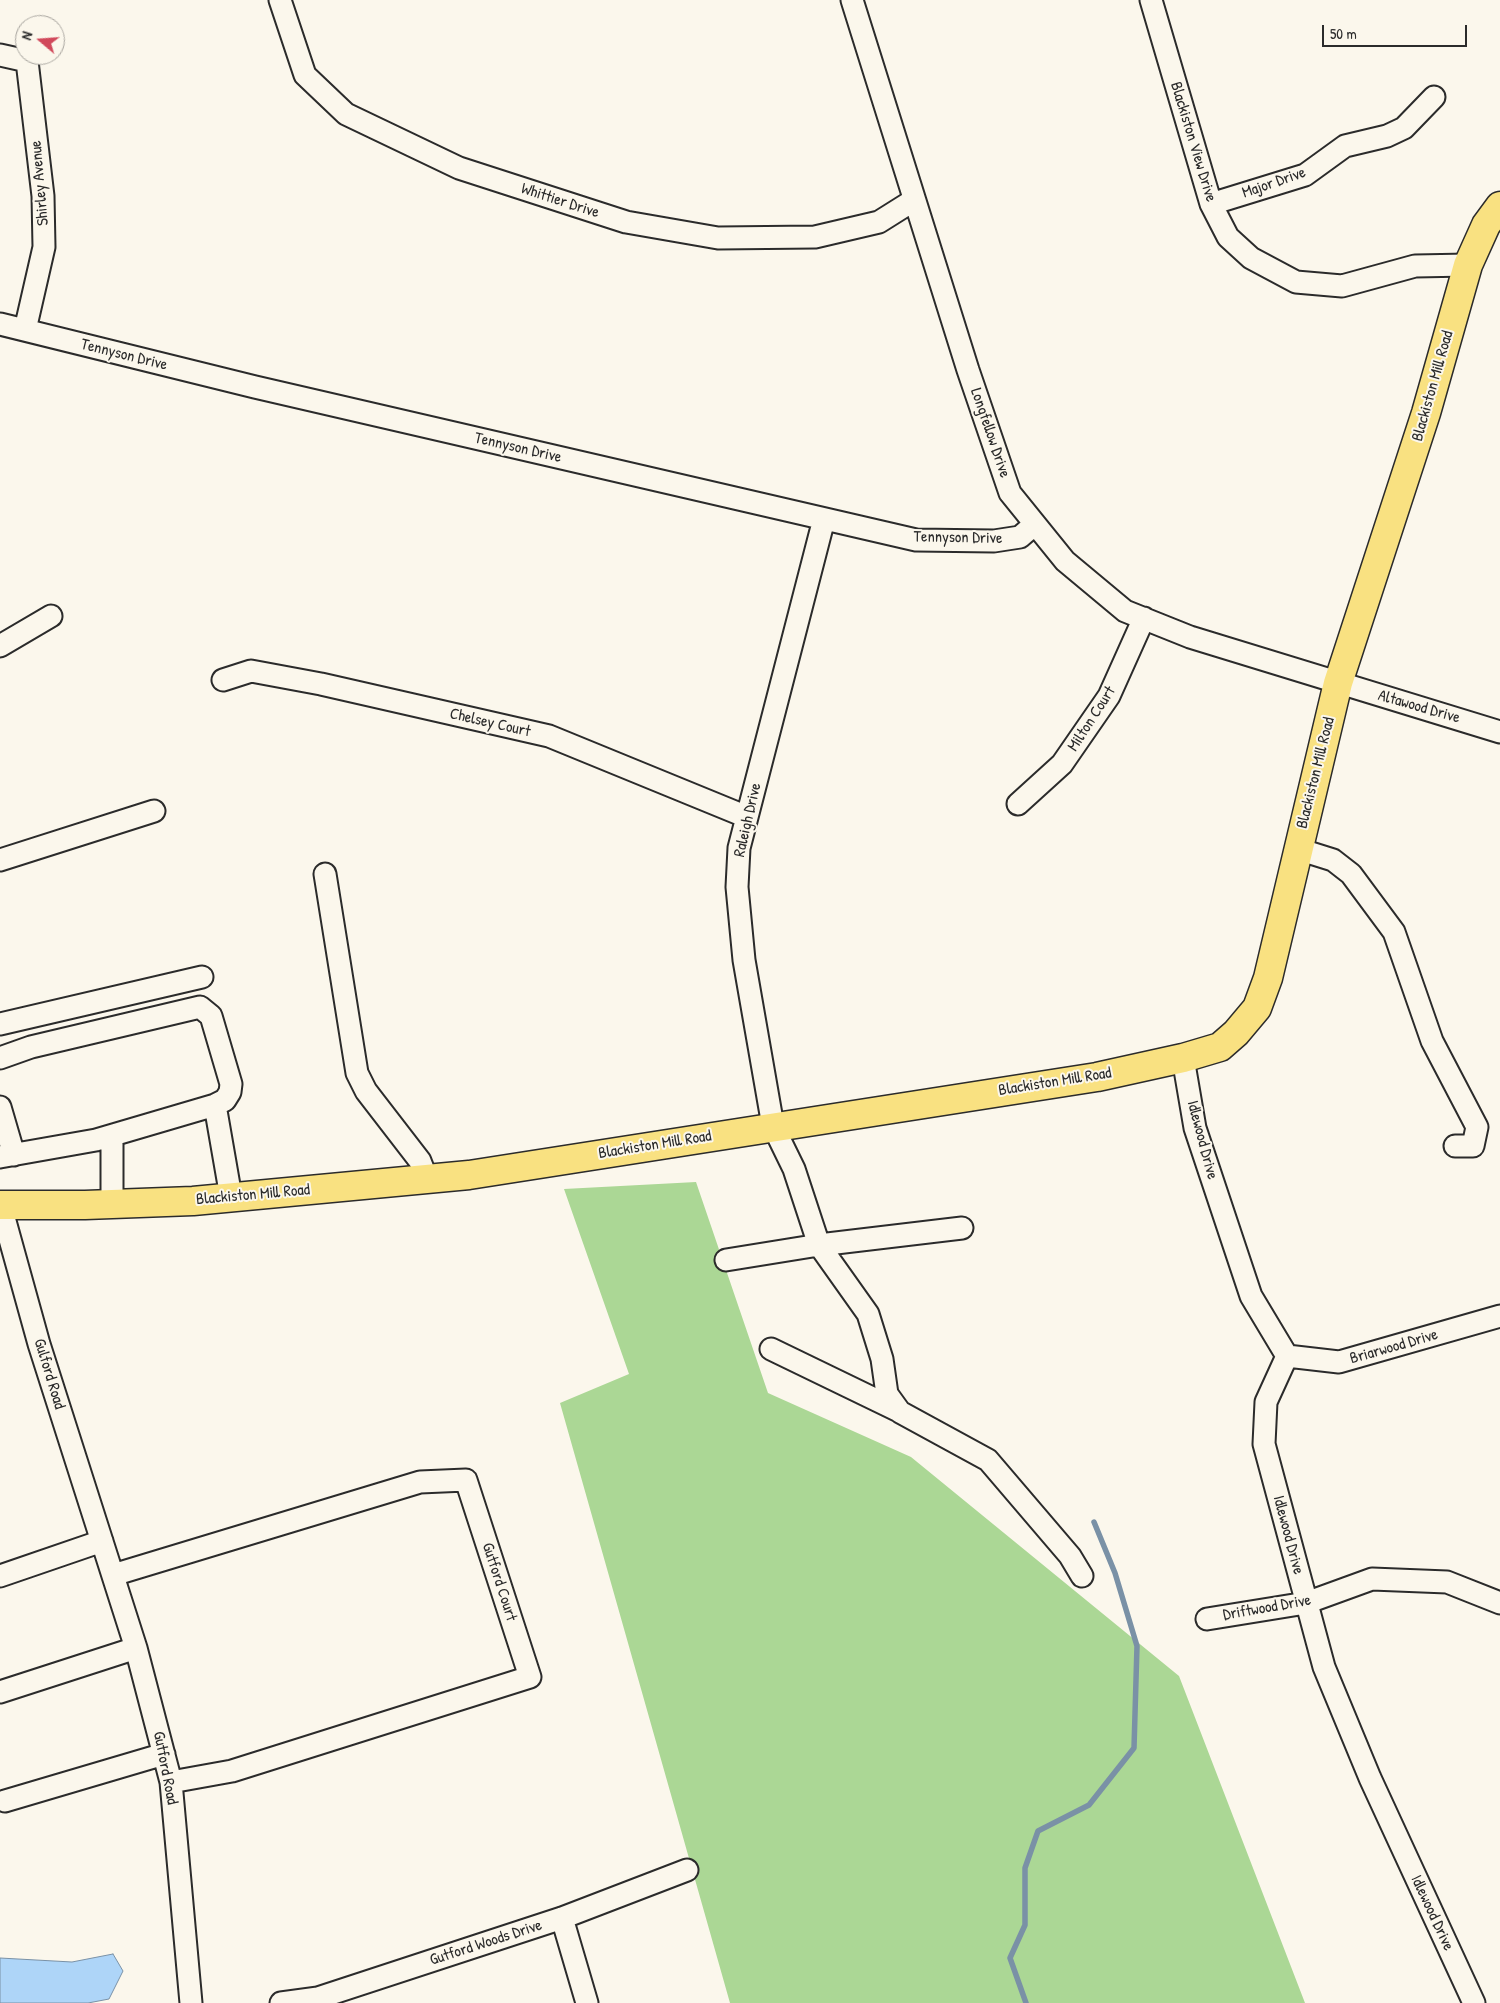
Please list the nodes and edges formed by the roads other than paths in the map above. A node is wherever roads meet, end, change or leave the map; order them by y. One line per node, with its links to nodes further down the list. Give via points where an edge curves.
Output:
1 (280, 0): 6 (street, Whittier Drive, via 305,75 346,114 459,168 626,222 718,238 815,237 879,222)
2 (852, 0): 6 (street, Longfellow Drive)
3 (1152, 0): 7 (street, Blackiston View Drive)
4 (0, 55): 11 (street, Shirley Avenue, via 27,62 43,196 44,247)
5 (1434, 97): 7 (street, Major Drive, via 1404,128 1387,136 1345,146 1305,175)
6 (914, 200): 13 (street, Longfellow Drive, via 1010,493)
7 (1211, 204): 9 (street, Blackiston View Drive, via 1228,237 1251,258 1296,282 1342,286 1415,266)
8 (1500, 206): 9 (main road, Blackiston Mill Road, via 1486,225)
9 (1468, 265): 18 (main road, Blackiston Mill Road, via 1426,413)
10 (0, 324): 11 (street, Tennyson Drive)
11 (24, 330): 12 (street, Tennyson Drive)
12 (824, 519): 13 (street, Tennyson Drive, via 916,540 994,541 1020,537); 22 (street, Raleigh Drive)
13 (1035, 524): 15 (street, Longfellow Drive, via 1065,561 1125,611)
14 (51, 616): 16 (street)
15 (1144, 618): 18 (street, Longfellow Drive, via 1190,637); 20 (street, Milton Court, via 1109,696 1062,764)
16 (0, 646)
17 (223, 680): 22 (street, Chelsey Court, via 251,671 549,736)
18 (1338, 684): 19 (street, Altawood Drive); 23 (main road, Blackiston Mill Road)
19 (1500, 732)
20 (1018, 804)
21 (154, 811): 24 (street)
22 (747, 817): 32 (street, Raleigh Drive, via 739,848 737,887 744,960)
23 (1298, 849): 29 (main road, Blackiston Mill Road, via 1268,978 1256,1008 1236,1034 1220,1047); 34 (street, via 1333,860 1351,874 1394,932 1432,1041 1477,1127 1472,1146)
24 (0, 860)
25 (325, 874): 36 (street, via 357,1073 366,1091 420,1161)
26 (202, 977): 27 (street)
27 (0, 1024)
28 (0, 1058): 30 (street, via 31,1047 200,1007 211,1016 232,1084 225,1100)
29 (1183, 1058): 32 (main road, Blackiston Mill Road, via 1097,1077); 45 (street, Idlewood Drive, via 1195,1128 1251,1296)
30 (215, 1105): 33 (street); 37 (street)
31 (0, 1108): 35 (street)
32 (773, 1126): 36 (main road, Blackiston Mill Road, via 478,1174); 41 (street, Raleigh Drive, via 794,1168)
33 (112, 1136): 35 (street); 39 (street)
34 (1455, 1146)
35 (7, 1156)
36 (427, 1179): 37 (main road, Blackiston Mill Road)
37 (230, 1197): 39 (main road, Blackiston Mill Road)
38 (0, 1204): 39 (main road, Blackiston Mill Road); 47 (street, Gulford Road, via 39,1344)
39 (112, 1204)
40 (962, 1228): 41 (street)
41 (819, 1245): 42 (street); 46 (street, Raleigh Drive, via 868,1314 882,1359 887,1394)
42 (726, 1260)
43 (1500, 1316): 45 (street, Briarwood Drive, via 1339,1362)
44 (771, 1349): 46 (street)
45 (1286, 1356): 51 (street, Idlewood Drive, via 1266,1402 1264,1444)
46 (900, 1412): 50 (street, via 988,1460 1070,1556)
47 (102, 1541): 48 (street, Gutford Road); 49 (street)
48 (113, 1575): 54 (street, Gutford Road); 57 (street, Gutford Court, via 420,1482 466,1480 530,1677 232,1771)
49 (0, 1576)
50 (1082, 1576)
51 (1306, 1603): 52 (street, Driftwood Drive, via 1372,1579 1447,1582); 53 (street, Driftwood Drive); 65 (street, Idlewood Drive, via 1324,1667 1370,1778)
52 (1500, 1603)
53 (1207, 1619)
54 (136, 1648): 55 (street); 56 (street, Gutford Road)
55 (0, 1692)
56 (164, 1754): 57 (street, Gutford Road); 58 (street)
57 (171, 1782): 62 (street, Gutford Road)
58 (5, 1801)
59 (687, 1870): 60 (street, Gutford Woods Drive)
60 (562, 1918): 61 (street, Gutford Woods Drive); 64 (street)
61 (318, 2001): 63 (street, Gutford Woods Drive)
62 (191, 2003)
63 (281, 2003)
64 (586, 2003)
65 (1474, 2003)

